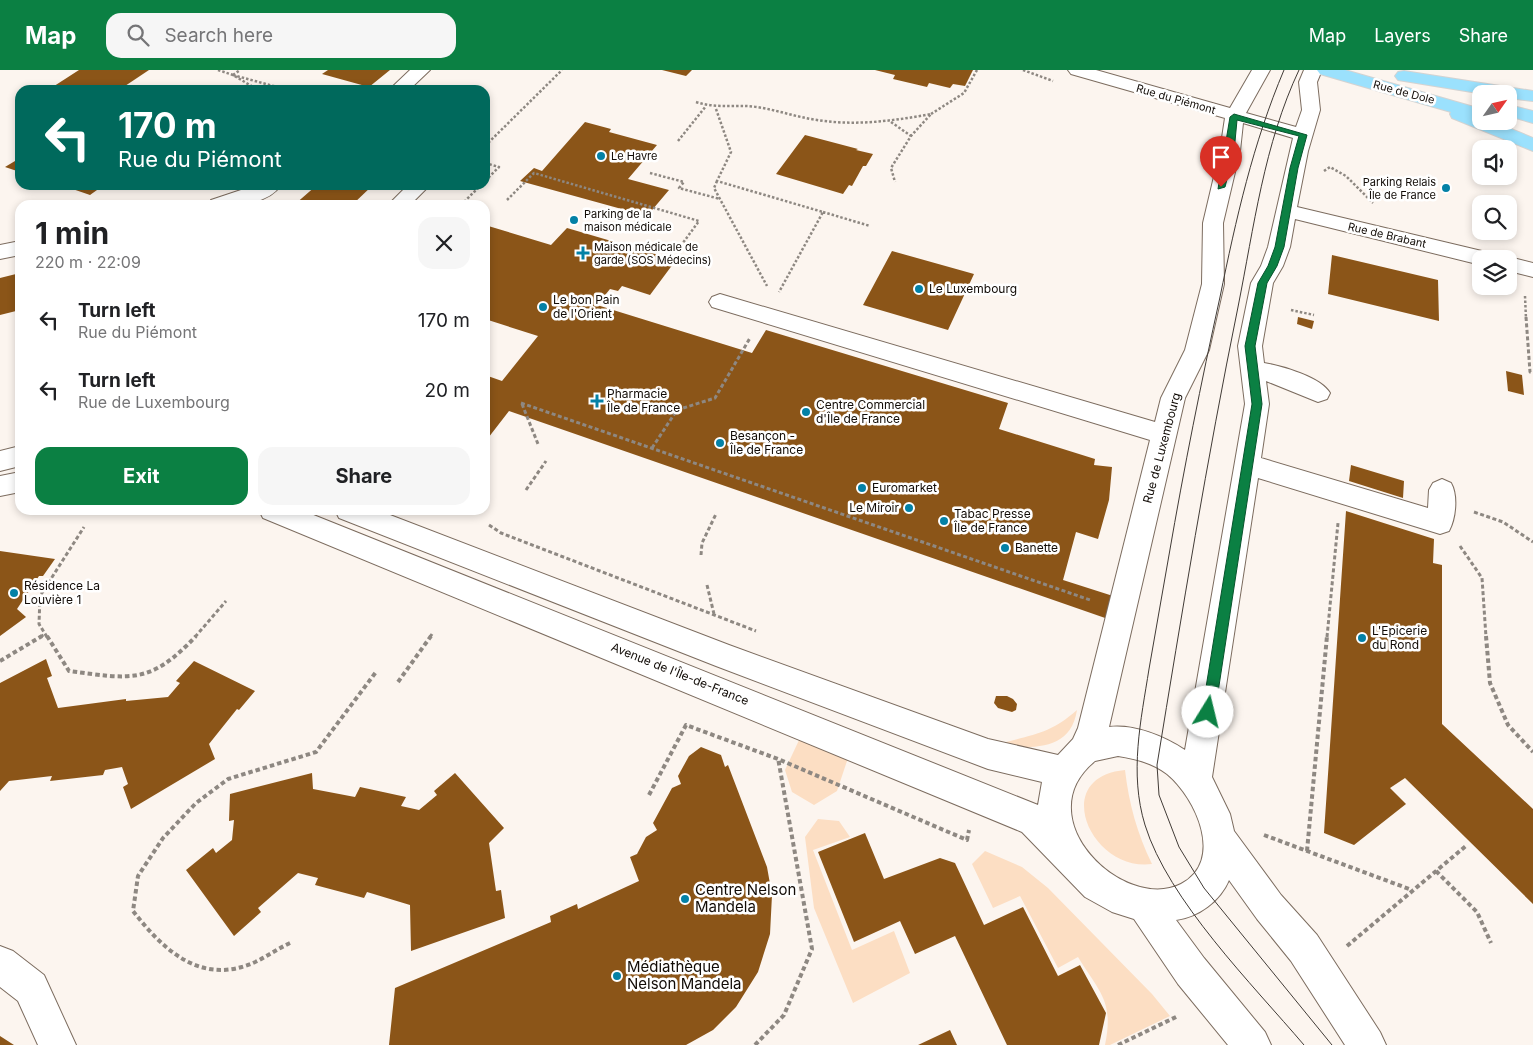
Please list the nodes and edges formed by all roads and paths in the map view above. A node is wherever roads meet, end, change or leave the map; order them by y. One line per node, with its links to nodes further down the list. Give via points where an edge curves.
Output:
1 (218, 70): 10 (path)
2 (240, 70): 10 (path)
3 (421, 70): 14 (street)
4 (562, 70): 30 (path)
5 (977, 70): 22 (path, via 964,92)
6 (1077, 70): 23 (street, Rue du Piémont)
7 (1261, 70): 23 (street)
8 (1313, 70): 28 (street, via 1308,82 1311,110)
9 (1326, 70): 11 (main road, Rue de Dole)
10 (234, 74): 12 (path); 13 (path)
11 (1386, 79): 15 (main road); 16 (main road, Rue de Dole); 20 (main road, Rue de Dole); 32 (main road)
12 (250, 85)
13 (271, 85)
14 (404, 85)
15 (1533, 96)
16 (1472, 99)
17 (696, 102): 18 (path)
18 (706, 106): 19 (path); 31 (path)
19 (716, 109): 25 (path, via 755,107 817,120); 37 (path, via 732,152)
20 (1472, 112)
21 (1518, 113): 24 (main road)
22 (931, 114): 25 (path); 29 (path)
23 (1234, 117): 28 (street, Rue du Piémont); 66 (street, Rue de Luxembourg, via 1230,152 1213,223 1211,292 1197,350 1173,398)
24 (1533, 117)
25 (891, 122): 29 (path)
26 (1518, 126): 27 (main road)
27 (1533, 131)
28 (1303, 135): 48 (street)
29 (911, 136): 38 (path, via 891,168)
30 (490, 141)
31 (678, 141)
32 (1533, 145)
33 (490, 164): 36 (path, via 499,167)
34 (650, 173): 42 (path, via 684,182 679,188)
35 (1319, 174): 47 (path, via 1330,167 1346,176)
36 (490, 176)
37 (717, 181): 42 (path, via 714,188); 49 (path)
38 (895, 182)
39 (262, 190): 43 (street)
40 (414, 190): 44 (street)
41 (476, 190): 45 (path)
42 (720, 199): 57 (path)
43 (235, 200)
44 (404, 200)
45 (466, 200)
46 (507, 200): 52 (path, via 534,173 699,221)
47 (1376, 205)
48 (1287, 211): 54 (street, Rue de Brabant); 63 (street, via 1279,247 1260,293 1250,346)
49 (823, 212): 50 (path); 58 (path)
50 (870, 226)
51 (15, 249): 53 (street)
52 (677, 250)
53 (0, 252)
54 (1472, 256)
55 (1517, 270): 56 (street)
56 (1529, 278): 64 (path, via 1530,372)
57 (770, 291)
58 (774, 300)
59 (720, 302): 66 (street)
60 (1291, 310): 61 (path)
61 (1314, 315)
62 (743, 350): 68 (path, via 715,398 677,410)
63 (1252, 369): 65 (street, via 1281,375); 72 (street, via 1257,404)
64 (1533, 373)
65 (1318, 394)
66 (1164, 434): 98 (street, Rue de Luxembourg, via 1093,728)
67 (538, 444): 68 (path, via 521,403)
68 (652, 448): 89 (path)
69 (15, 457): 70 (street)
70 (0, 461)
71 (546, 461): 75 (path)
72 (1247, 464): 77 (street); 103 (street)
73 (15, 483): 74 (street)
74 (0, 486)
75 (526, 490)
76 (1442, 490): 82 (street)
77 (1341, 492): 82 (street); 109 (path)
78 (716, 514): 86 (path, via 702,544)
79 (284, 515): 110 (street, Avenue de l'Île-de-France, via 1034,820)
80 (361, 515): 102 (street, via 726,657 978,750)
81 (1504, 522): 85 (path)
82 (1440, 523): 100 (path, via 1452,534 1482,578 1490,684 1508,725)
83 (489, 526): 90 (path)
84 (84, 527): 93 (path, via 40,596 39,624)
85 (1533, 542)
86 (701, 555)
87 (707, 585): 90 (path)
88 (226, 601): 93 (path, via 165,664 147,674 127,678 69,671)
89 (1093, 601)
90 (714, 615): 91 (path); 92 (path)
91 (716, 624)
92 (760, 632)
93 (45, 634): 95 (path)
94 (432, 634): 97 (path)
95 (0, 661)
96 (376, 672): 114 (path, via 316,752 228,779 196,803 163,838 138,876 133,911 149,934 184,962 208,972 244,967)
97 (398, 682)
98 (1085, 749): 102 (street); 103 (street, via 1118,741 1137,744 1166,756)
99 (773, 751): 101 (path)
100 (1533, 752)
101 (778, 758): 104 (path, via 686,725); 105 (path, via 967,840); 120 (path, via 812,949 784,1015)
102 (1062, 771): 110 (street, via 1053,798 1056,830)
103 (1196, 780): 107 (street, via 1213,809)
104 (649, 795)
105 (970, 822)
106 (1258, 834): 109 (path)
107 (1221, 841): 113 (street, via 1217,866 1204,888 1186,901); 123 (street, via 1269,907 1304,948)
108 (1467, 845): 111 (path)
109 (1307, 851): 112 (path)
110 (1072, 861): 113 (street, via 1093,883 1119,899)
111 (1436, 871): 112 (path); 115 (path, via 1477,912)
112 (1412, 890): 116 (path)
113 (1146, 907): 122 (street, via 1191,971)
114 (290, 943)
115 (1491, 943)
116 (1340, 951)
117 (0, 964): 119 (street, via 31,988)
118 (1186, 1012): 121 (path)
119 (57, 1045)
120 (755, 1045)
121 (1118, 1045)
122 (1252, 1045)
123 (1367, 1045)

